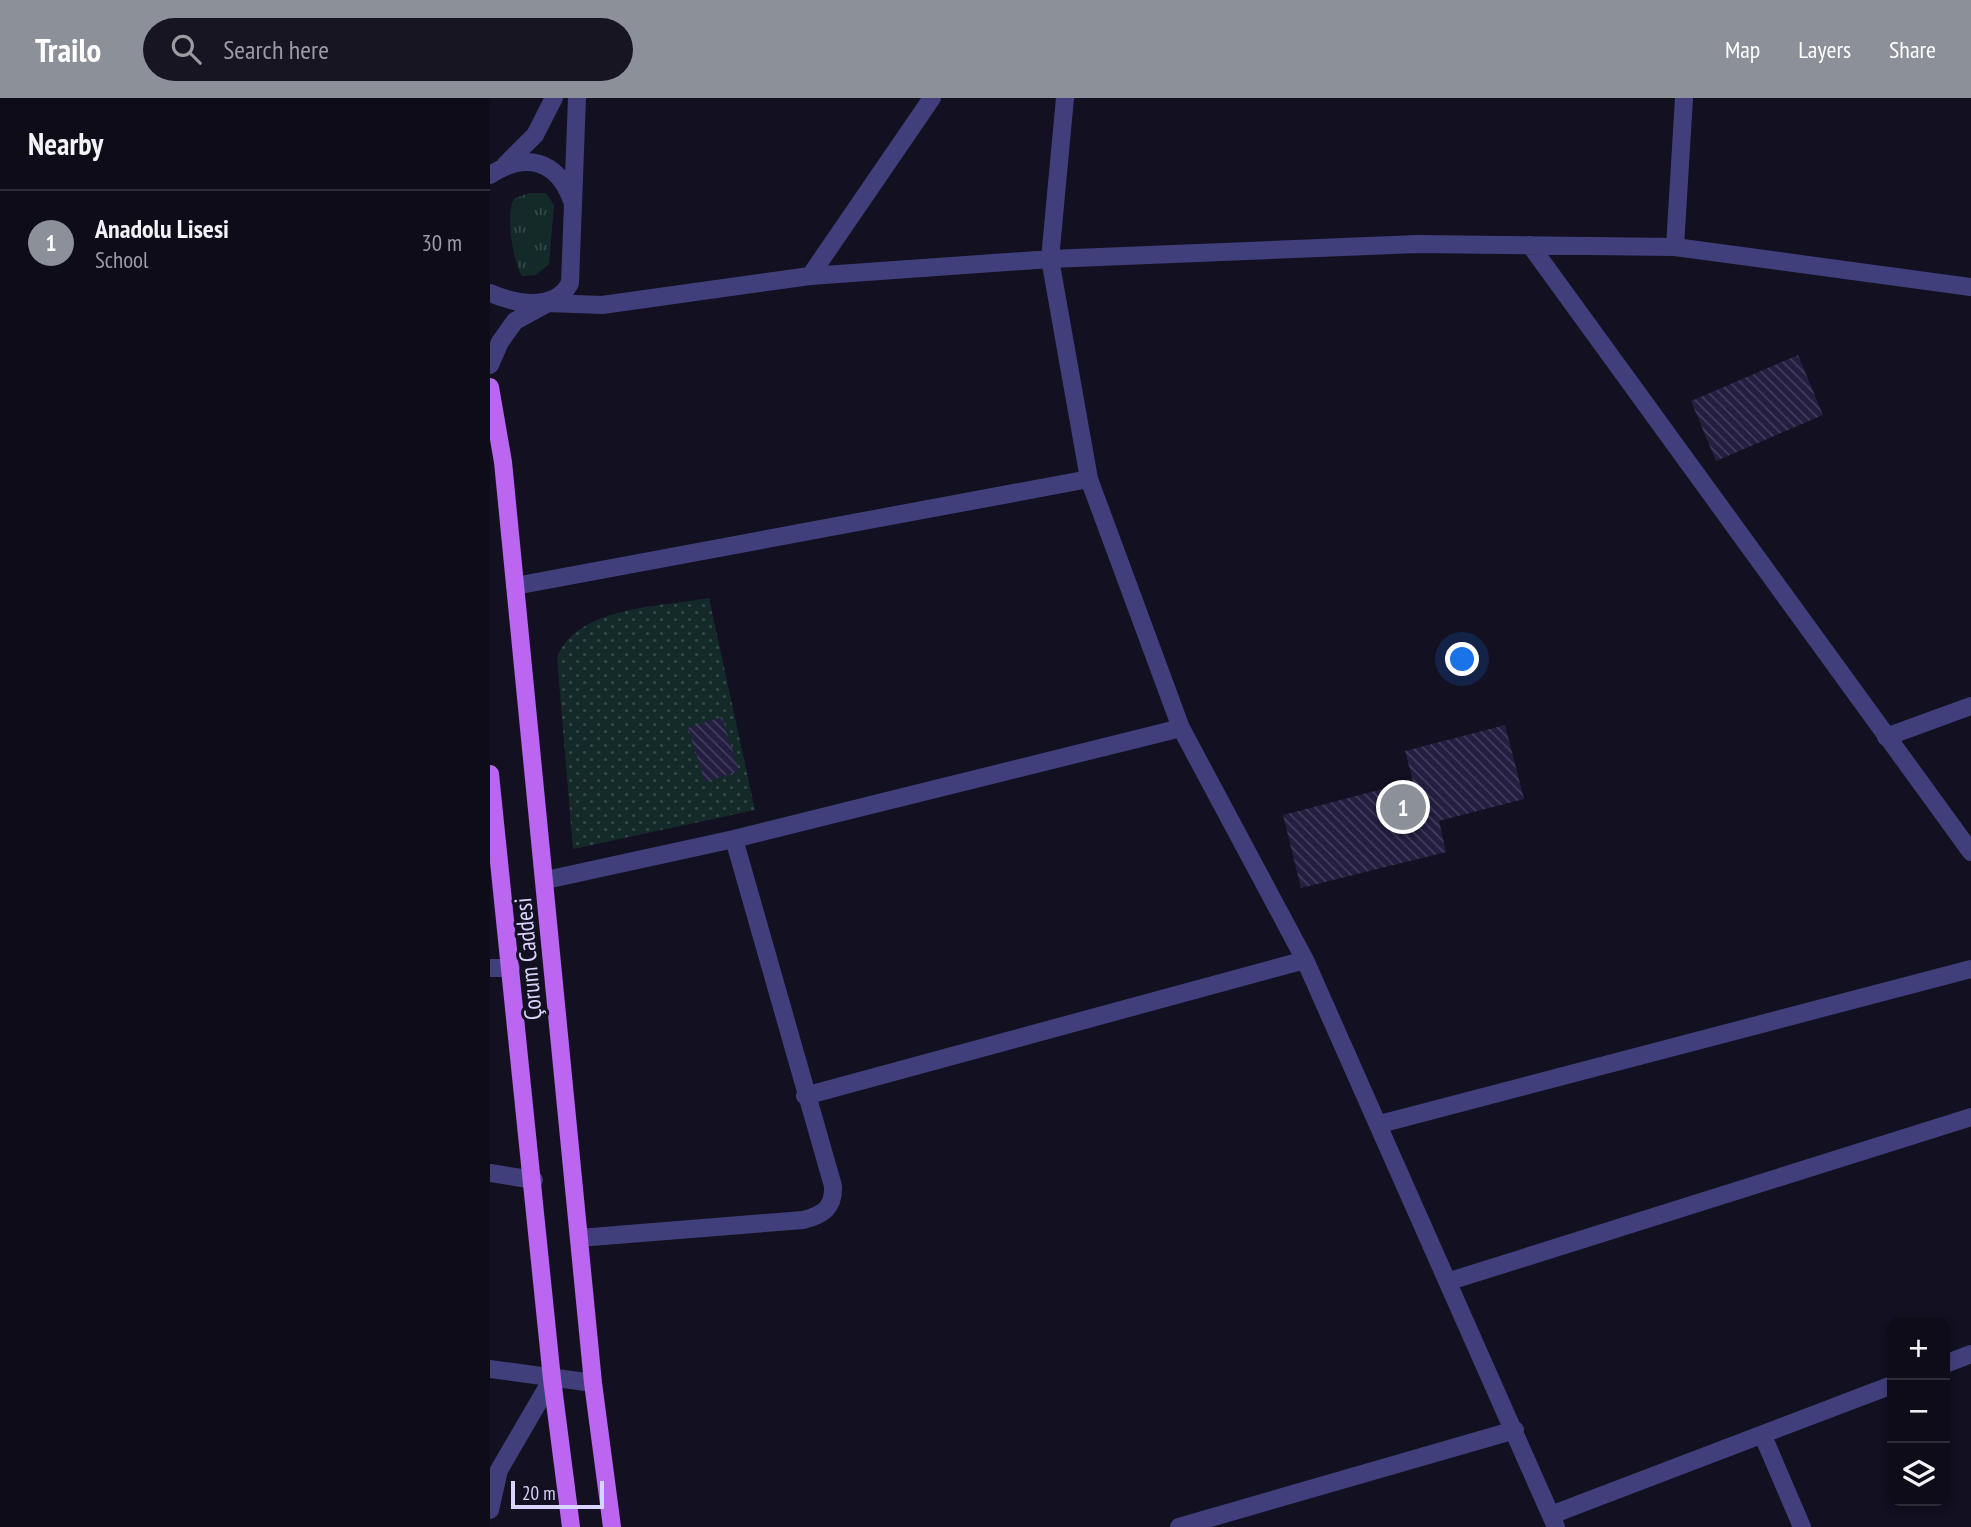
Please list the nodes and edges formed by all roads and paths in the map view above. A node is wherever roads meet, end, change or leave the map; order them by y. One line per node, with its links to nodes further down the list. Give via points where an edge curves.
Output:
1 (554, 98): 6 (street, via 535,135)
2 (577, 98): 7 (street)
3 (932, 98): 11 (street)
4 (1065, 98): 10 (street)
5 (1684, 98): 9 (street)
6 (494, 172): 7 (street, via 519,161 544,165 563,182)
7 (572, 201): 12 (street)
8 (1530, 245): 9 (street); 10 (street, via 1417,244); 23 (street)
9 (1675, 247): 13 (street)
10 (1050, 259): 11 (street); 19 (street)
11 (810, 276): 16 (street)
12 (572, 278): 15 (street, via 564,294); 16 (street, via 583,294)
13 (1971, 287)
14 (490, 293): 15 (street, via 515,301)
15 (548, 303): 16 (street); 17 (street, via 510,327)
16 (601, 305)
17 (490, 365)
18 (490, 387): 20 (main road, Çorum Caddesi, via 503,462)
19 (1089, 479): 20 (street); 22 (street)
20 (515, 586): 27 (main road, Çorum Caddesi)
21 (1971, 706): 23 (street)
22 (1181, 729): 25 (street); 28 (street)
23 (1886, 737): 26 (street)
24 (490, 774): 30 (main road, Çorum Caddesi)
25 (734, 839): 27 (street); 32 (street)
26 (1971, 852)
27 (546, 880): 37 (main road, Çorum Caddesi)
28 (1305, 960): 32 (street); 34 (street)
29 (490, 968): 30 (street)
30 (511, 968): 36 (main road, Çorum Caddesi)
31 (1971, 969): 34 (street)
32 (805, 1096): 37 (street, via 834,1186 831,1205 821,1214 803,1220)
33 (1971, 1117): 38 (street)
34 (1380, 1124): 38 (street)
35 (490, 1173): 36 (street)
36 (534, 1180): 42 (main road, Çorum Caddesi)
37 (579, 1238): 43 (main road, Çorum Caddesi)
38 (1450, 1281): 45 (street)
39 (1971, 1354): 40 (street)
40 (1950, 1362)
41 (490, 1369): 42 (street)
42 (552, 1379): 43 (street); 47 (street); 50 (main road, Çorum Caddesi)
43 (593, 1383): 51 (main road, Çorum Caddesi)
44 (1887, 1387): 46 (street)
45 (1515, 1430): 49 (street); 52 (street)
46 (1763, 1436): 49 (street); 53 (street)
47 (495, 1471): 48 (street)
48 (490, 1510)
49 (1554, 1521)
50 (571, 1527)
51 (612, 1527)
52 (1180, 1527)
53 (1802, 1527)

